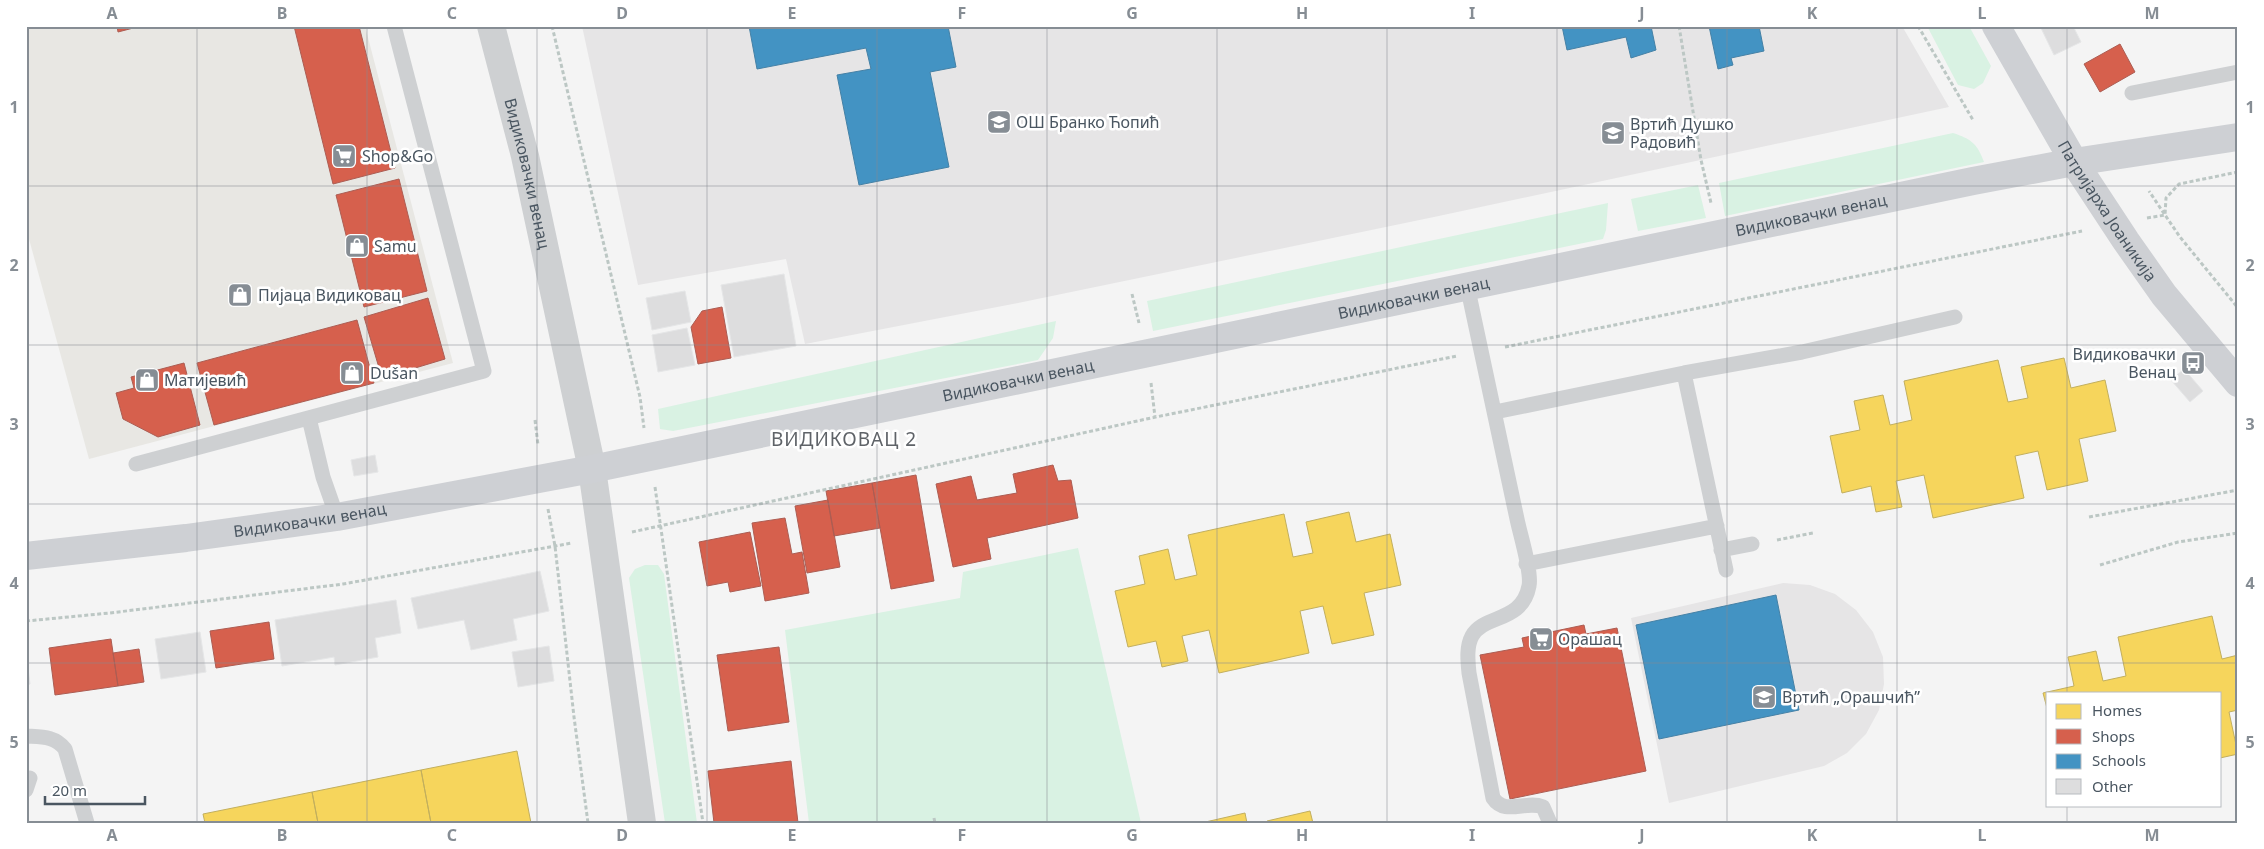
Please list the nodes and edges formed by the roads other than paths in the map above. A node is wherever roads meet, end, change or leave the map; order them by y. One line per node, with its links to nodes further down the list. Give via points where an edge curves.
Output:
1 (394, 26): 13 (lane, via 484,371)
2 (491, 26): 15 (street, Видиковачки венац, via 525,156)
3 (1996, 26): 7 (street, Патријарха Јоаникија)
4 (2238, 72): 5 (lane)
5 (2132, 93)
6 (2238, 137): 7 (street, Видиковачки венац)
7 (2074, 162): 8 (street, Видиковачки венац); 11 (street, Патријарха Јоаникија, via 2164,295)
8 (1467, 285): 12 (lane); 15 (street, Видиковачки венац)
9 (1955, 317): 10 (lane, via 1802,352)
10 (1684, 373): 12 (lane); 17 (lane)
11 (2238, 383)
12 (1495, 412): 21 (lane)
13 (309, 418): 14 (lane); 16 (lane)
14 (136, 464)
15 (592, 469): 16 (street, Видиковачки венац); 25 (street, Видиковачки венац)
16 (336, 517): 20 (street, Видиковачки венац)
17 (1717, 526): 19 (lane); 21 (lane)
18 (1752, 544): 19 (lane)
19 (1721, 550): 22 (lane)
20 (26, 556)
21 (1526, 564): 26 (lane, via 1529,585 1523,603 1477,629 1472,636 1468,659 1493,798 1499,805 1507,807 1536,804 1543,807)
22 (1726, 570)
23 (26, 736): 24 (lane, via 52,738 66,749)
24 (87, 823)
25 (642, 823)
26 (1550, 823)

